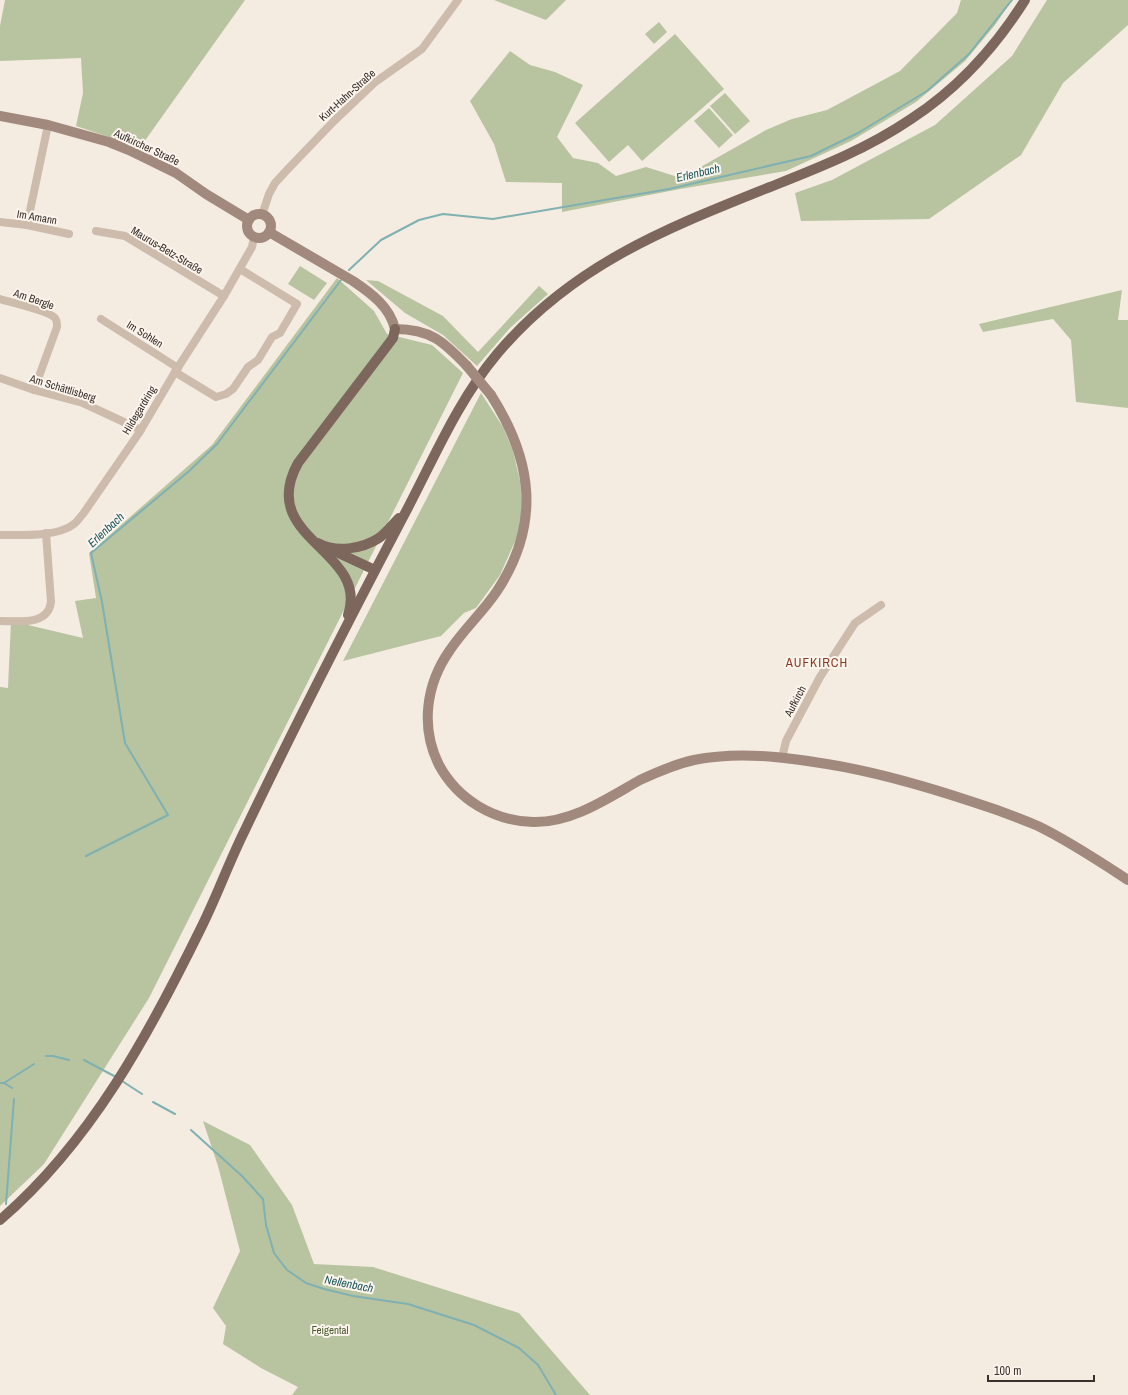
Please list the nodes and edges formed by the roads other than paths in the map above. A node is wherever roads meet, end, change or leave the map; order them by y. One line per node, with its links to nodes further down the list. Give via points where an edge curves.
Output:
1 (458, 0): 5 (street, Kurt-Hahn-Straße, via 422,49 374,83 275,183 268,194)
2 (1025, 0): 22 (main road, via 979,60 938,100 895,130 842,158 641,242 597,267 558,295 511,339 483,372 460,408)
3 (0, 116): 4 (street, Aufkircher Straße)
4 (48, 125): 6 (street, Aufkircher Straße, via 129,150 176,173); 8 (street)
5 (262, 215): 6 (street, via 256,215); 10 (street, via 270,223)
6 (249, 220): 12 (street, via 248,232)
7 (0, 222): 8 (street, Im Amann)
8 (27, 225): 11 (street, Im Amann)
9 (96, 231): 14 (street, Maurus-Betz-Straße, via 125,236)
10 (269, 232): 12 (street, via 262,238); 17 (street, via 366,290 389,312)
11 (69, 234)
12 (254, 237): 13 (street, Hildegardring, via 252,247)
13 (240, 269): 14 (street, Hildegardring); 18 (street, Im Sohlen, via 297,304 280,333 272,338 258,360 248,367 233,389 226,394 216,397)
14 (224, 296): 18 (street, Hildegardring)
15 (0, 299): 20 (street, Am Bergle, via 42,311 56,318 57,327)
16 (101, 319): 18 (street, Im Sohlen)
17 (395, 329): 25 (main road, via 388,346 295,469 289,491 290,506 304,532); 30 (street, bridge, via 418,330 447,346 491,395 516,441 526,491 526,523 512,564 497,590 450,650 437,672 429,696 427,720 430,744 451,784 469,800 496,815 515,821 538,823 564,818 591,807 644,778 694,760 742,756)
18 (177, 370): 21 (street, Hildegardring)
19 (0, 378): 20 (street, Am Schättlisberg)
20 (34, 390): 21 (street, Am Schättlisberg, via 83,403)
21 (141, 430): 23 (street, Hildegardring, via 74,524 65,529)
22 (408, 507): 25 (main road, via 385,533 369,543 341,549); 26 (main road)
23 (46, 533): 24 (street, Hildegardring); 28 (street, via 50,610 36,620)
24 (0, 535)
25 (324, 549): 26 (main road); 29 (main road, via 346,576 350,592 350,610)
26 (374, 573): 29 (main road)
27 (881, 605): 30 (street, Aufkirch, via 855,623 843,641 820,677 786,741)
28 (0, 620)
29 (341, 636): 32 (main road, via 242,836 202,925 144,1038 107,1097 64,1154)
30 (782, 758): 31 (street, via 860,770 922,785 986,805 1040,827)
31 (1128, 880)
32 (0, 1220)

